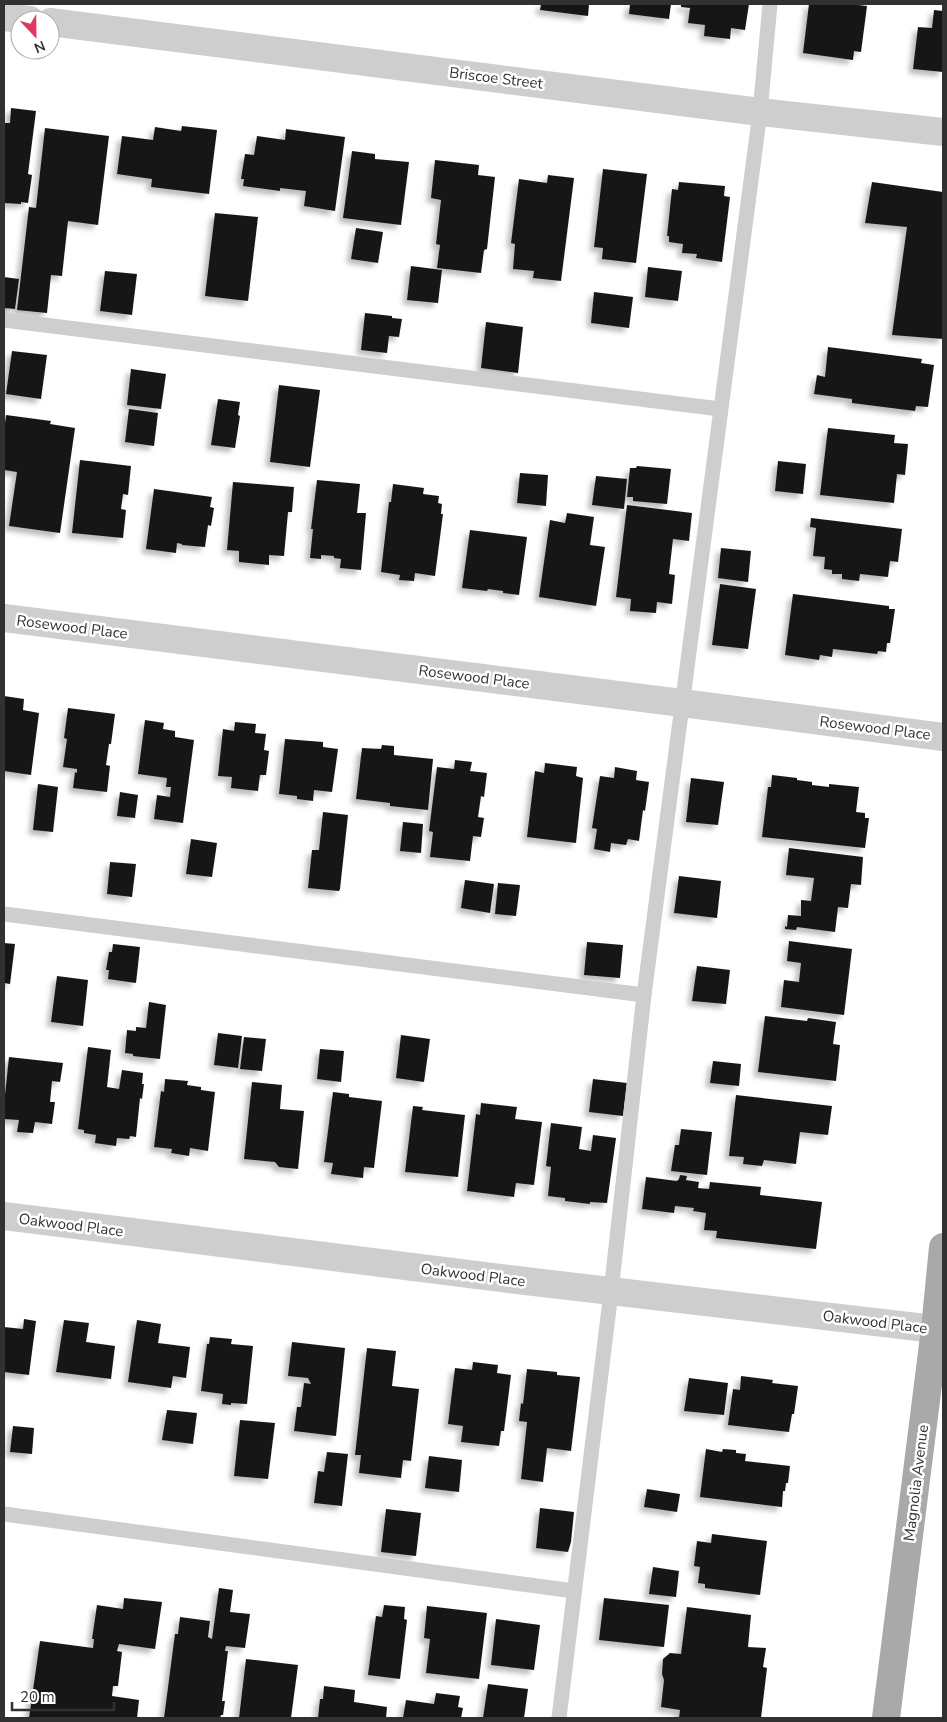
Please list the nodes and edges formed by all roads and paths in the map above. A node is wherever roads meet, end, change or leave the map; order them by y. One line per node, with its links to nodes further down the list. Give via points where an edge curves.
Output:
1 (770, 4): 3 (lane)
2 (60, 23): 3 (street, Briscoe Street)
3 (760, 112): 4 (street, Briscoe Street); 6 (lane)
4 (943, 132)
5 (4, 320): 6 (lane)
6 (720, 409): 8 (lane)
7 (4, 618): 8 (street, Rosewood Place)
8 (682, 703): 9 (street, Rosewood Place); 11 (lane)
9 (943, 737)
10 (4, 914): 11 (lane)
11 (644, 995): 14 (lane)
12 (4, 1216): 14 (street, Oakwood Place)
13 (943, 1247): 15 (main road, Magnolia Avenue)
14 (611, 1292): 15 (street, Oakwood Place); 17 (lane)
15 (939, 1330): 19 (main road, Magnolia Avenue)
16 (4, 1514): 17 (lane)
17 (574, 1591): 18 (lane)
18 (559, 1718)
19 (886, 1718)

